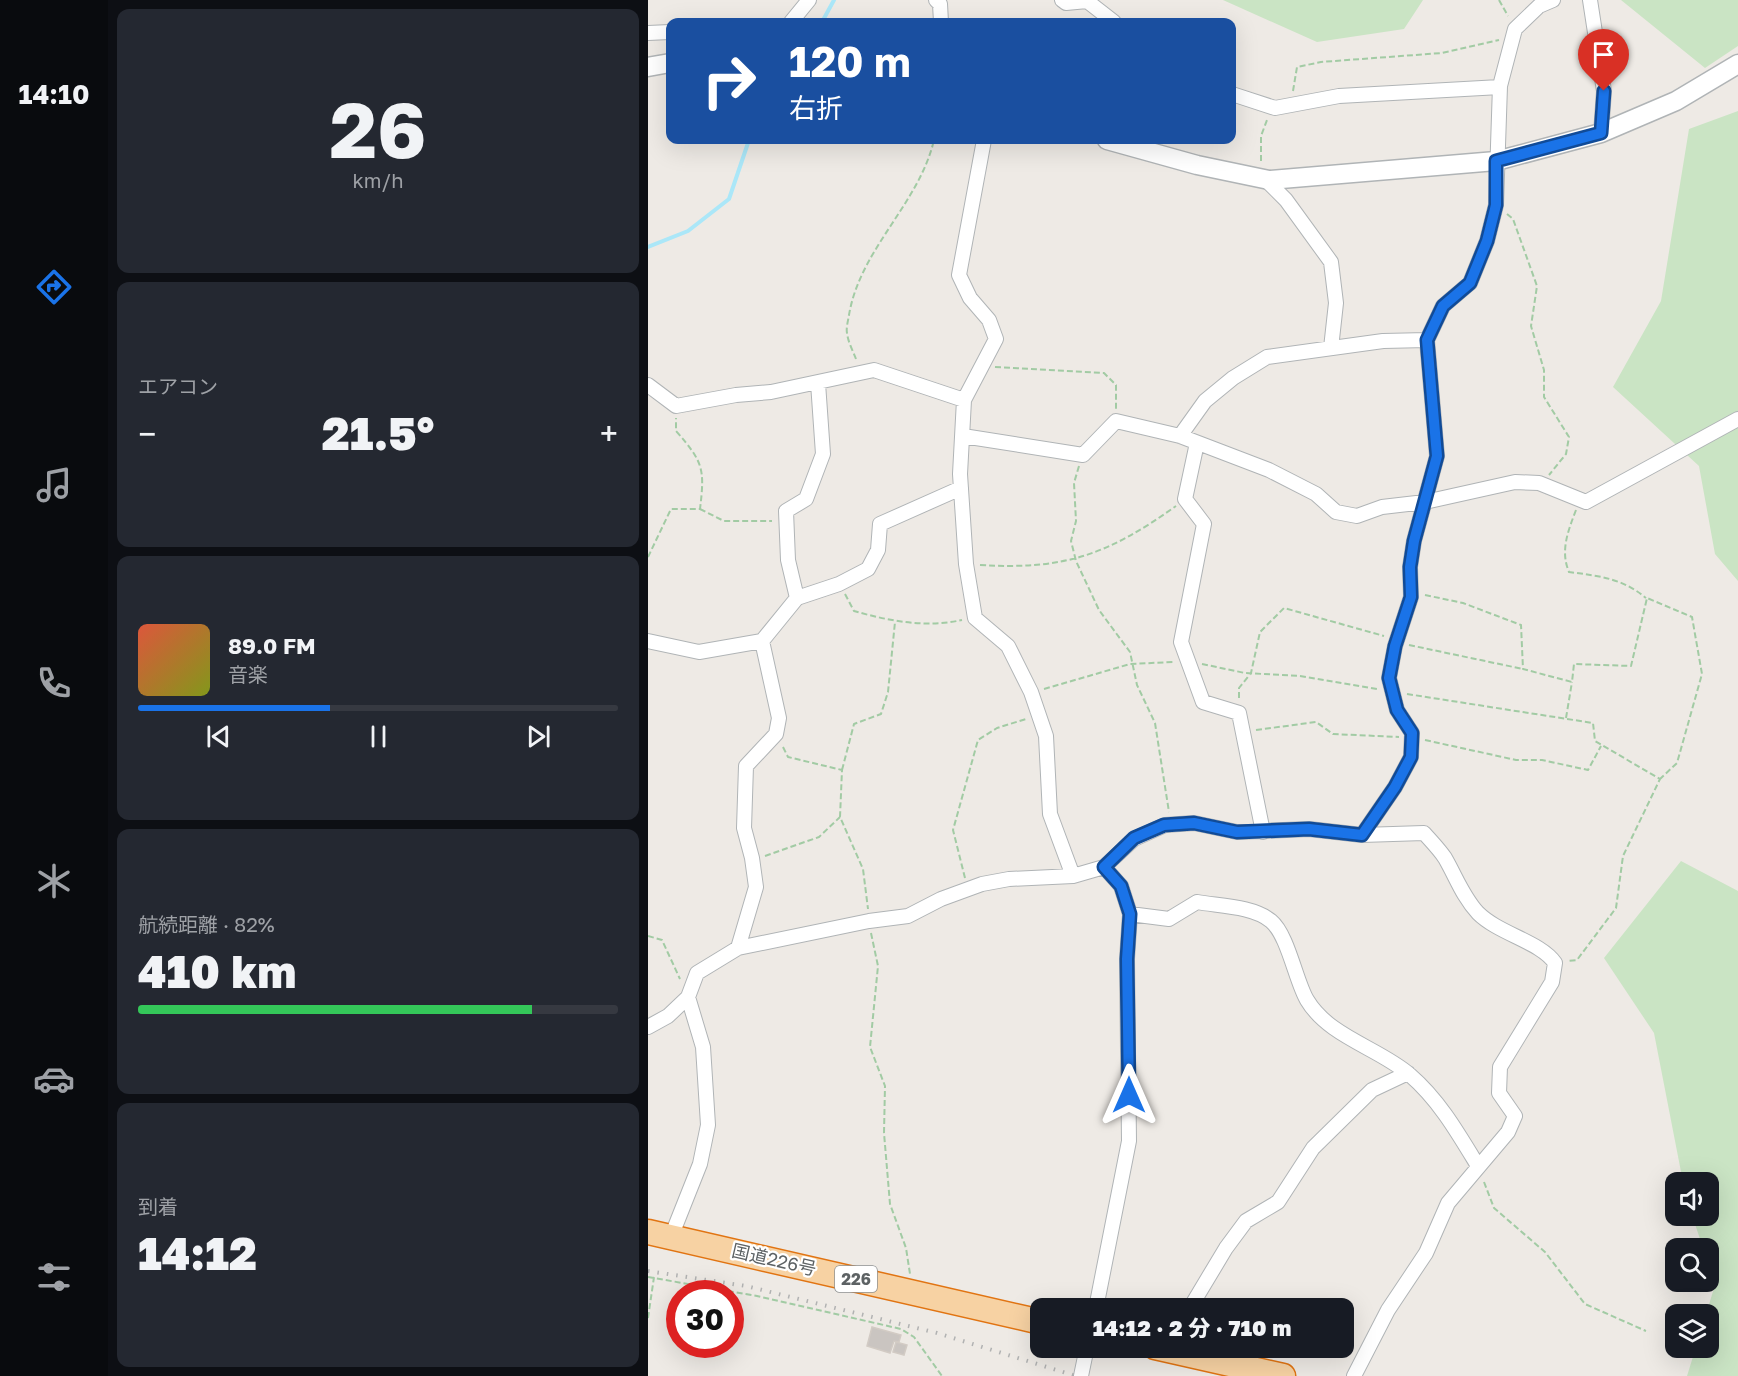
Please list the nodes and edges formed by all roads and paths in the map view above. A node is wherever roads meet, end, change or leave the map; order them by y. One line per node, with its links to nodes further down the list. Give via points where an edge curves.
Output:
1 (809, 0): 7 (street)
2 (936, 0): 8 (street, via 940,3)
3 (1062, 0): 9 (street, via 1086,1)
4 (1499, 0): 12 (path)
5 (1553, 0): 12 (street, via 1539,6)
6 (1590, 0): 20 (street, via 1604,91)
7 (794, 18)
8 (941, 18)
9 (1109, 18)
10 (666, 32): 11 (street)
11 (648, 33)
12 (1514, 33): 16 (street); 18 (path, via 1442,53 1297,67)
13 (666, 64): 15 (street)
14 (1738, 64): 20 (street, via 1676,101)
15 (648, 67)
16 (1500, 87): 18 (street, via 1339,96); 24 (street)
17 (1236, 95): 19 (street)
18 (1290, 105): 19 (street)
19 (1275, 108): 25 (path, via 1261,136 1259,153)
20 (1601, 133): 24 (street)
21 (933, 144): 30 (path, via 929,160 876,247 852,297 846,332)
22 (983, 144): 29 (street, via 959,275 970,298 989,320 996,339)
23 (1121, 144): 25 (street)
24 (1496, 161): 25 (street); 26 (street)
25 (1265, 179): 28 (street, via 1286,200 1331,262 1336,303)
26 (1496, 205): 27 (street, via 1470,283 1443,306); 41 (path, via 1513,219 1537,286 1531,326 1544,370 1544,397 1569,437 1566,454)
27 (1427, 340): 28 (street, via 1383,340); 45 (street, via 1437,456)
28 (1331, 348): 38 (street, via 1267,357 1204,401)
29 (980, 366): 33 (street); 36 (path, via 1104,373 1116,385)
30 (860, 372): 31 (street); 33 (street, via 874,370)
31 (818, 383): 34 (street); 47 (street, via 823,454 806,499 786,511)
32 (648, 386): 34 (street)
33 (964, 400): 37 (street)
34 (676, 406): 46 (path, via 676,430 695,454 704,476)
35 (1738, 419): 44 (street, via 1586,501)
36 (1116, 421): 38 (street); 40 (street)
37 (963, 436): 40 (street); 42 (street)
38 (1180, 436): 39 (street)
39 (1197, 443): 43 (street); 45 (street, via 1269,470 1316,494 1336,512 1358,516 1382,507)
40 (1083, 455): 49 (path, via 1074,483 1076,521 1071,541)
41 (1542, 484): 44 (street); 45 (street, via 1515,482)
42 (961, 488): 50 (street); 51 (street, via 880,524 878,550 868,568)
43 (1185, 499): 49 (path, via 1110,548); 62 (street, via 1204,524 1181,642 1203,702)
44 (1580, 499): 54 (path, via 1567,534 1564,560 1569,572 1609,577 1631,585)
45 (1425, 502): 52 (street, via 1410,567)
46 (700, 509): 47 (path, via 724,521); 48 (path, via 671,509)
47 (787, 520): 53 (street, via 788,560)
48 (648, 557)
49 (1076, 561): 50 (path, via 1008,567); 72 (path, via 1099,610 1130,651 1137,685 1155,723)
50 (966, 564): 55 (street)
51 (839, 584): 53 (street); 56 (path, via 854,611)
52 (1411, 594): 57 (street); 60 (path, via 1463,603 1521,625)
53 (798, 598): 59 (street)
54 (1647, 598): 61 (path, via 1632,666 1574,664); 70 (path, via 1692,617 1702,674 1677,763)
55 (975, 618): 56 (path, via 950,623); 63 (street, via 1008,646)
56 (895, 622): 69 (path, via 882,714 854,724)
57 (1397, 640): 60 (path, via 1421,649); 62 (path, via 1284,608 1260,632 1251,674 1239,688); 67 (street, via 1389,678 1397,710)
58 (648, 641): 59 (street, via 699,652)
59 (762, 641): 66 (street, via 779,718)
60 (1523, 669): 61 (path)
61 (1572, 682): 64 (path)
62 (1239, 713): 65 (street)
63 (1039, 714): 77 (street, via 1046,736 1050,814); 78 (path, via 997,728 978,740 953,830)
64 (1566, 719)
65 (1245, 732): 67 (path, via 1316,722 1332,734); 73 (street)
66 (776, 735): 69 (path, via 788,757); 75 (street, via 746,766 744,828)
67 (1412, 736): 68 (path, via 1516,760 1542,760 1588,770); 74 (street, via 1411,757)
68 (1601, 745)
69 (842, 770): 71 (path)
70 (1660, 779)
71 (840, 817): 75 (path, via 819,837 771,852); 80 (path, via 862,869)
72 (1171, 825): 73 (street, via 1194,823 1237,832); 76 (street, via 1134,838)
73 (1263, 832): 74 (street, via 1309,829)
74 (1362, 835): 86 (street, via 1424,833 1479,914 1516,939 1548,953 1555,963 1552,982 1500,1067 1499,1093 1515,1116 1508,1132)
75 (753, 864): 82 (street, via 756,887)
76 (1104, 867): 77 (street); 79 (street, via 1121,886)
77 (1073, 876): 78 (street, via 1009,879)
78 (968, 889): 80 (street, via 908,916)
79 (1130, 914): 85 (street, via 1169,920 1197,902 1251,912 1272,921 1295,965 1307,1000 1330,1024); 91 (street, via 1129,1141)
80 (869, 921): 82 (street); 90 (path, via 878,966 870,1047 885,1086 890,1204 906,1248)
81 (648, 936): 83 (path, via 662,940)
82 (738, 948): 83 (street, via 697,973)
83 (688, 997): 84 (street, via 668,1016); 87 (street, via 704,1047 708,1125 700,1164)
84 (648, 1027)
85 (1408, 1073): 86 (street, via 1433,1097); 92 (street, via 1372,1090 1313,1148 1278,1202 1246,1221)
86 (1478, 1166): 95 (path, via 1494,1208 1545,1252 1585,1304); 101 (street, via 1448,1203 1426,1253 1388,1310)
87 (659, 1234): 90 (highway, 国道226号 / 226)
88 (648, 1277): 89 (path)
89 (654, 1278): 93 (path); 98 (path, via 757,1296 901,1329 914,1337)
90 (913, 1292): 94 (highway, 国道226号 / 226)
91 (1097, 1298)
92 (1196, 1298)
93 (648, 1318)
94 (1030, 1319)
95 (1646, 1331)
96 (1085, 1358): 99 (street)
97 (1206, 1358): 100 (highway)
98 (942, 1376)
99 (1081, 1376)
100 (1283, 1376)
101 (1354, 1376)

